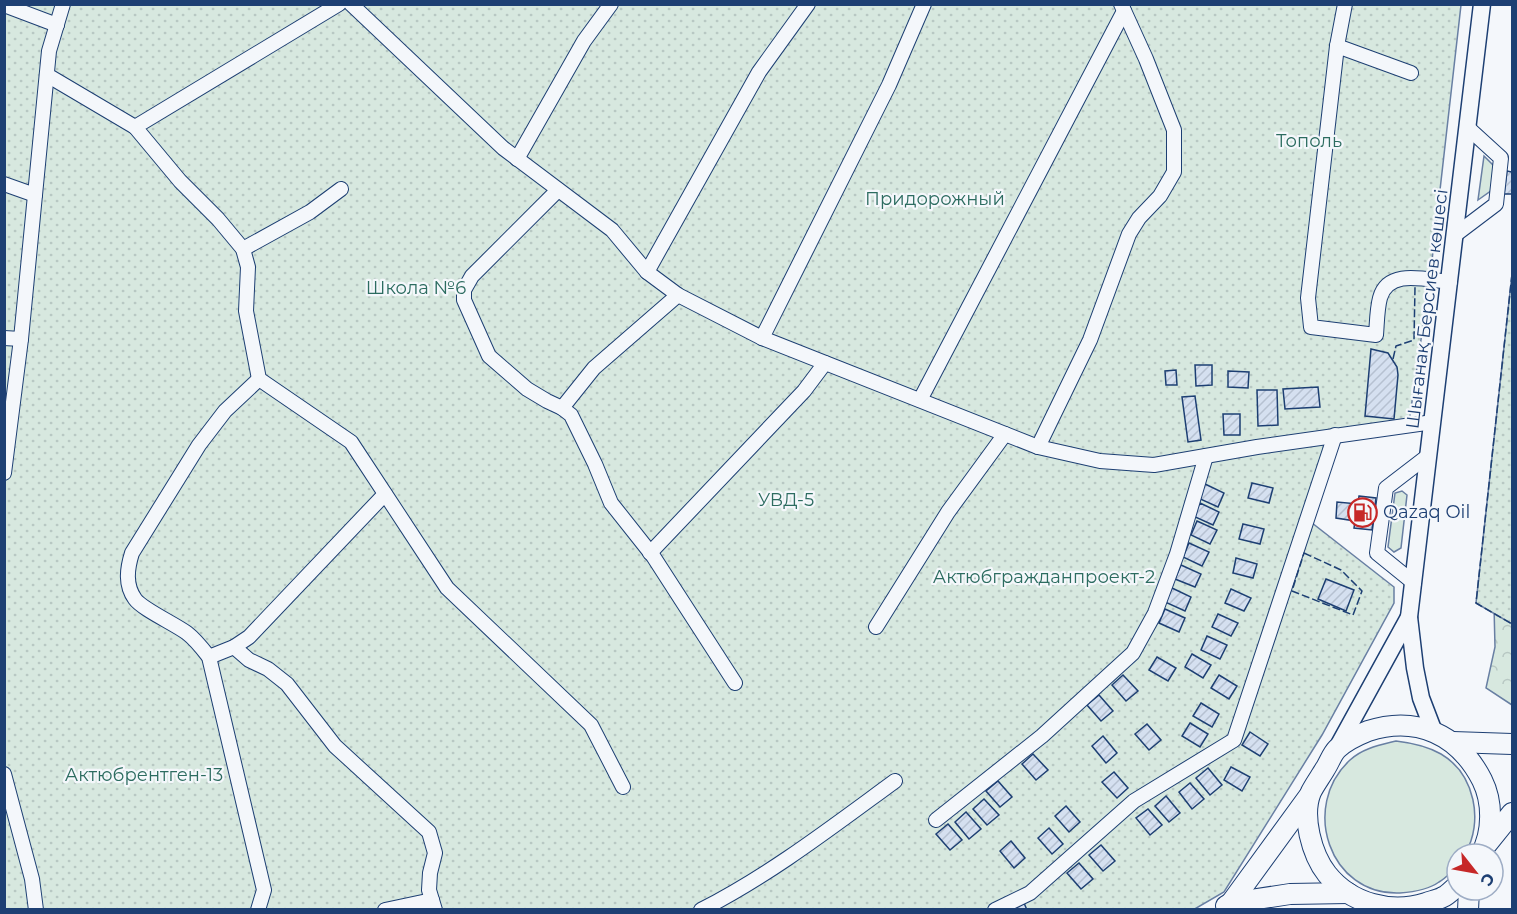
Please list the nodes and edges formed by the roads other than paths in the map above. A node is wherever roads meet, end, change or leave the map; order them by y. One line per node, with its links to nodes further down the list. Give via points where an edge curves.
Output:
1 (63, 4): 11 (lane)
2 (339, 4): 15 (lane)
3 (351, 4): 17 (lane)
4 (611, 4): 17 (lane, via 584,41)
5 (808, 4): 24 (lane, via 759,72)
6 (924, 4): 28 (lane, via 889,85)
7 (1345, 4): 12 (lane)
8 (1482, 4): 16 (main road, Шығанақ Берсиев көшесі)
9 (4, 5): 11 (lane)
10 (1122, 8): 32 (lane); 37 (lane, via 1174,130 1174,172 1129,234 1090,340)
11 (57, 25): 14 (lane)
12 (1337, 46): 13 (lane); 25 (lane, via 1308,298 1311,327 1376,335 1380,297 1388,283 1400,278)
13 (1411, 73)
14 (47, 75): 15 (lane); 21 (lane)
15 (135, 127): 23 (lane)
16 (1467, 127): 22 (main road, Шығанақ Берсиев көшесі); 22 (lane, via 1501,158 1498,193 1496,204)
17 (517, 159): 20 (lane)
18 (4, 184): 21 (lane)
19 (341, 189): 23 (lane, via 310,212)
20 (558, 190): 24 (lane, via 612,230); 33 (lane, via 472,276 464,290 464,300 489,356 527,389)
21 (35, 195): 29 (lane)
22 (1455, 235): 25 (main road, Шығанақ Берсиев көшесі)
23 (243, 249): 31 (lane, via 248,267 246,311)
24 (647, 272): 26 (lane)
25 (1450, 282): 34 (main road, Шығанақ Берсиев көшесі)
26 (678, 295): 28 (lane); 33 (lane, via 594,368)
27 (4, 338): 29 (lane)
28 (762, 338): 30 (lane)
29 (21, 339): 40 (lane)
30 (825, 363): 32 (lane); 42 (lane, via 804,391)
31 (259, 379): 41 (lane, via 351,442); 47 (lane, via 225,411 199,445 127,567 135,600 186,632)
32 (920, 400): 35 (lane)
33 (562, 408): 42 (lane, via 571,415 610,503)
34 (1434, 422): 36 (lane); 38 (main road, Шығанақ Берсиев көшесі)
35 (1005, 434): 37 (lane); 45 (lane, via 948,513)
36 (1335, 435): 39 (lane); 70 (lane, via 1234,740 1134,801 1030,893)
37 (1038, 447): 39 (lane, via 1100,461 1154,465)
38 (1429, 455): 43 (main road, Шығанақ Берсиев көшесі); 43 (lane, via 1386,488 1377,553)
39 (1206, 456): 58 (lane, via 1177,554 1155,613 1133,653 1042,736)
40 (4, 472)
41 (386, 494): 46 (lane, via 249,637); 55 (lane, via 447,588 591,725)
42 (650, 553): 48 (lane)
43 (1414, 583): 44 (main road, Шығанақ Берсиев көшесі)
44 (1409, 617): 49 (main road, via 1421,698); 52 (main road)
45 (876, 627)
46 (234, 647): 47 (lane); 63 (lane, via 287,684 335,746 429,832 435,853 429,890)
47 (209, 657): 67 (lane, via 264,890)
48 (735, 682)
49 (1434, 732): 50 (highway); 52 (highway, via 1409,725 1383,726 1358,735)
50 (1453, 742): 51 (highway); 59 (highway, via 1473,762 1486,788 1491,816)
51 (1512, 744)
52 (1337, 750): 56 (highway)
53 (4, 774): 66 (lane, via 32,879)
54 (895, 781): 69 (lane, via 786,859)
55 (623, 787)
56 (1310, 794): 61 (highway, via 1307,822 1313,850 1327,874); 64 (highway)
57 (1512, 813): 60 (highway)
58 (936, 820)
59 (1485, 842)
60 (1489, 842)
61 (1348, 893): 64 (highway, via 1290,894); 65 (highway)
62 (1445, 896): 65 (highway, via 1409,908)
63 (434, 905): 68 (lane)
64 (1226, 906)
65 (1376, 907)
66 (36, 909)
67 (258, 909)
68 (385, 909)
69 (701, 909)
70 (995, 909)

